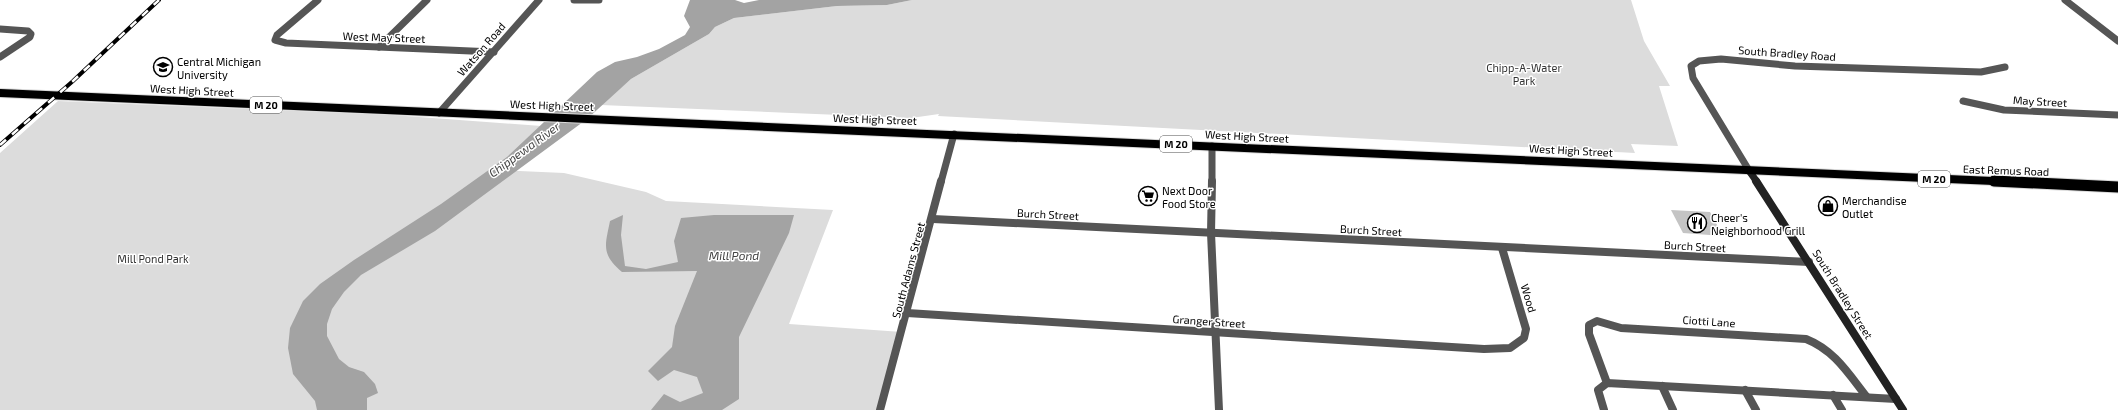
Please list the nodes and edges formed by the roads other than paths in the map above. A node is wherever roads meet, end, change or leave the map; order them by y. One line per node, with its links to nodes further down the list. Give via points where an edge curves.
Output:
1 (318, 0): 9 (street, West May Street, via 277,35 275,40 286,43)
2 (427, 0): 9 (street)
3 (539, 0): 10 (street, Watson Road)
4 (574, 0): 5 (street)
5 (600, 0)
6 (2065, 0): 8 (street)
7 (0, 29): 11 (street, via 28,31 31,34)
8 (2118, 41)
9 (379, 47): 10 (street, West May Street)
10 (494, 52): 15 (street, Watson Road)
11 (0, 57)
12 (2005, 67): 19 (street, South Bradley Road, via 1981,72 1810,66 1721,59 1699,62 1691,66 1693,78)
13 (0, 93): 15 (main road, West High Street / M 20)
14 (1963, 101): 16 (street, May Street, via 2004,110)
15 (439, 113): 17 (main road, West High Street / M 20)
16 (2118, 115)
17 (954, 134): 18 (main road, West High Street / M 20); 21 (street, South Adams Street)
18 (1212, 146): 19 (main road, West High Street / M 20); 22 (street)
19 (1750, 172): 20 (main road, East Remus Road / M 20); 24 (street, South Bradley Street)
20 (2118, 187)
21 (933, 218): 22 (street, Burch Street); 25 (street, South Adams Street)
22 (1211, 233): 23 (street, Burch Street); 26 (street)
23 (1502, 248): 24 (street, Burch Street); 27 (street, Wood, via 1526,329 1524,338)
24 (1809, 262): 33 (street, South Bradley Street)
25 (907, 313): 26 (street, Granger Street); 34 (street, South Adams Street)
26 (1216, 333): 27 (street, Granger Street, via 1484,349); 35 (street)
27 (1510, 348)
28 (1607, 384): 29 (street); 32 (street, Ciotti Lane, via 1589,334 1590,325 1597,321 1621,328 1806,339 1819,343 1831,352); 36 (street, via 1598,390)
29 (1662, 386): 30 (street); 37 (street)
30 (1745, 390): 31 (street); 38 (street)
31 (1833, 395): 32 (street); 39 (street)
32 (1866, 396): 33 (street)
33 (1896, 399): 40 (street, South Bradley Street)
34 (880, 410)
35 (1218, 410)
36 (1604, 410)
37 (1673, 410)
38 (1756, 410)
39 (1842, 410)
40 (1902, 410)

